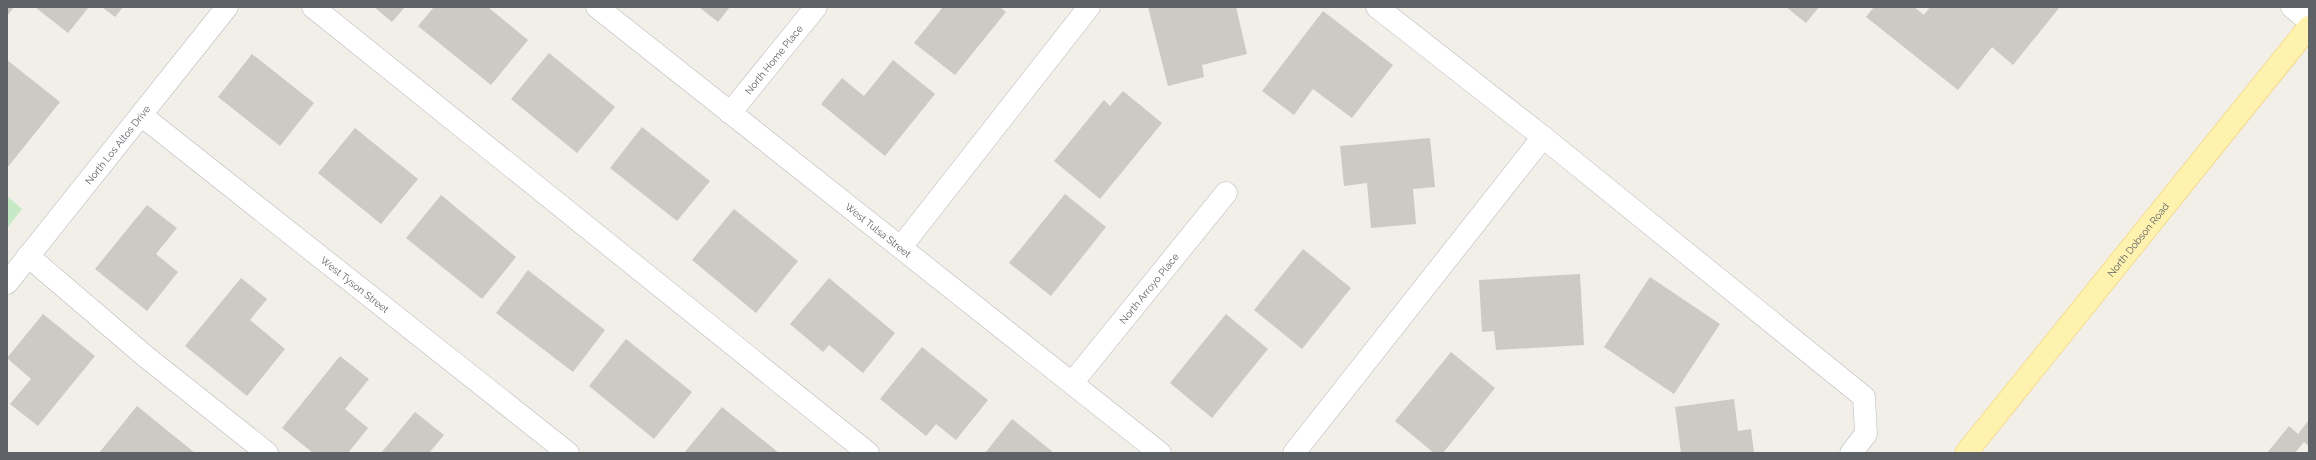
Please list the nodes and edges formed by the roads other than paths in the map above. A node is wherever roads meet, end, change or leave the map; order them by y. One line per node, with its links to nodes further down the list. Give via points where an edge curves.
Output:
1 (227, 7): 11 (street, North Los Altos Drive)
2 (313, 7): 20 (street)
3 (597, 7): 10 (street, West Tulsa Street)
4 (816, 7): 10 (street, North Home Place)
5 (1089, 7): 14 (street)
6 (1377, 7): 12 (street)
7 (2292, 7): 8 (street)
8 (2309, 21)
9 (2309, 27): 24 (main road, North Dobson Road)
10 (730, 113): 14 (street, West Tulsa Street)
11 (141, 115): 15 (street, North Los Altos Drive); 19 (street, West Tyson Street)
12 (1543, 137): 22 (street); 23 (street, via 1864,397 1866,434)
13 (1226, 193): 17 (street, North Arroyo Place)
14 (901, 247): 17 (street, West Tulsa Street)
15 (28, 256): 16 (street, North Los Altos Drive); 18 (street, via 145,356)
16 (7, 282)
17 (1072, 383): 21 (street, West Tulsa Street)
18 (267, 453)
19 (568, 453)
20 (868, 453)
21 (1160, 453)
22 (1294, 453)
23 (1851, 453)
24 (1966, 453)

